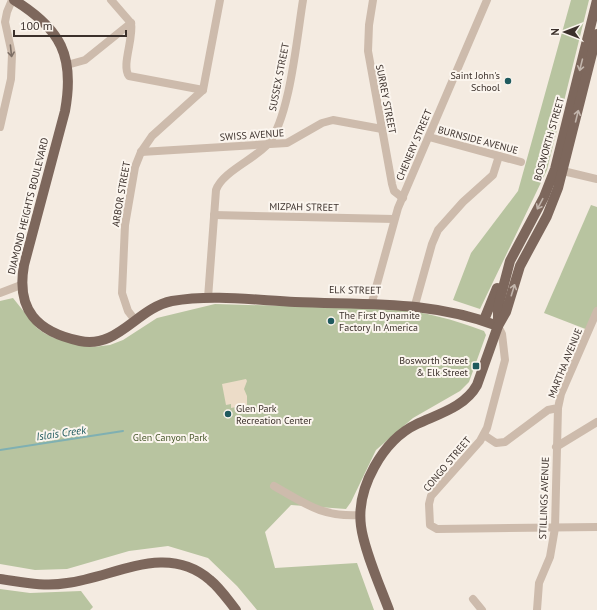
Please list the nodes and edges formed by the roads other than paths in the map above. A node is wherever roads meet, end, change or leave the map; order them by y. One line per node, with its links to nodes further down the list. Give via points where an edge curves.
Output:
1 (13, 0): 10 (main road, DIAMOND HEIGHTS BOULEVARD, via 45,22 61,46); 12 (street, one-way to 12, via 5,22 12,54 11,79)
2 (111, 0): 8 (street)
3 (220, 0): 11 (street)
4 (302, 0): 15 (street, SUSSEX STREET, via 284,110)
5 (373, 0): 13 (street, SURREY STREET, via 368,51)
6 (487, 0): 14 (street, CHENERY STREET)
7 (597, 0): 24 (main road, BOSWORTH STREET, one-way to 24, via 555,169 544,197)
8 (131, 24): 10 (street, via 85,60); 11 (street, via 125,69 128,76)
9 (597, 34): 19 (main road, BOSWORTH STREET, one-way to 9)
10 (67, 65): 25 (main road, DIAMOND HEIGHTS BOULEVARD, via 68,90 64,111)
11 (203, 90): 16 (street, ARBOR STREET, via 152,136)
12 (0, 127)
13 (382, 129): 15 (street, SWISS AVENUE, via 333,120 322,123 287,143); 21 (street, SURREY STREET, via 394,191)
14 (429, 137): 17 (street, BURNSIDE AVENUE); 21 (street, CHENERY STREET)
15 (268, 144): 16 (street, SWISS AVENUE); 22 (street, SUSSEX STREET, via 217,185)
16 (141, 152): 31 (street, ARBOR STREET, via 131,186 123,262 122,293 124,302)
17 (499, 156): 18 (street, BURNSIDE AVENUE); 29 (street, via 493,175 463,202 438,230)
18 (521, 162)
19 (563, 171): 20 (street); 33 (main road, BOSWORTH STREET, one-way to 19, via 506,312 520,266 553,202)
20 (597, 179)
21 (403, 198): 23 (street, CHENERY STREET)
22 (214, 215): 23 (street, MIZPAH STREET); 27 (street, SUSSEX STREET)
23 (394, 219): 28 (street, CHENERY STREET)
24 (510, 261): 32 (main road, via 504,269); 33 (main road, BOSWORTH STREET, via 498,307)
25 (21, 285): 26 (street); 31 (main road, DIAMOND HEIGHTS BOULEVARD, via 24,301 37,322 59,335 88,342 107,339 115,336)
26 (0, 293)
27 (208, 298): 28 (main road, ELK STREET); 31 (main road, DIAMOND HEIGHTS BOULEVARD, via 163,304)
28 (372, 302): 29 (main road, ELK STREET)
29 (415, 305): 32 (main road, ELK STREET)
30 (597, 311): 34 (street, MARTHA AVENUE, via 561,394)
31 (135, 320)
32 (484, 320): 33 (main road, ELK STREET)
33 (498, 326): 36 (street, CONGO STREET, via 502,334 505,360); 39 (main road, BOSWORTH STREET, via 473,392 457,405 410,428 381,454 372,472)
34 (558, 408): 36 (street, MARTHA AVENUE, via 548,410 505,442 496,443); 37 (street, STILLINGS AVENUE)
35 (597, 422): 37 (street)
36 (484, 435): 41 (street, CONGO STREET, via 431,496 431,526 437,529)
37 (556, 447): 41 (street, STILLINGS AVENUE)
38 (274, 486): 39 (street, via 322,512 341,516)
39 (360, 515): 45 (main road, via 362,532)
40 (597, 527): 41 (street, CONGO STREET)
41 (555, 528): 47 (street, STILLINGS AVENUE, via 550,557 539,583)
42 (0, 579): 44 (main road, via 35,584 59,584 144,564 175,563 190,568 210,580)
43 (473, 598): 46 (street)
44 (236, 610)
45 (389, 610)
46 (482, 610)
47 (537, 610)

